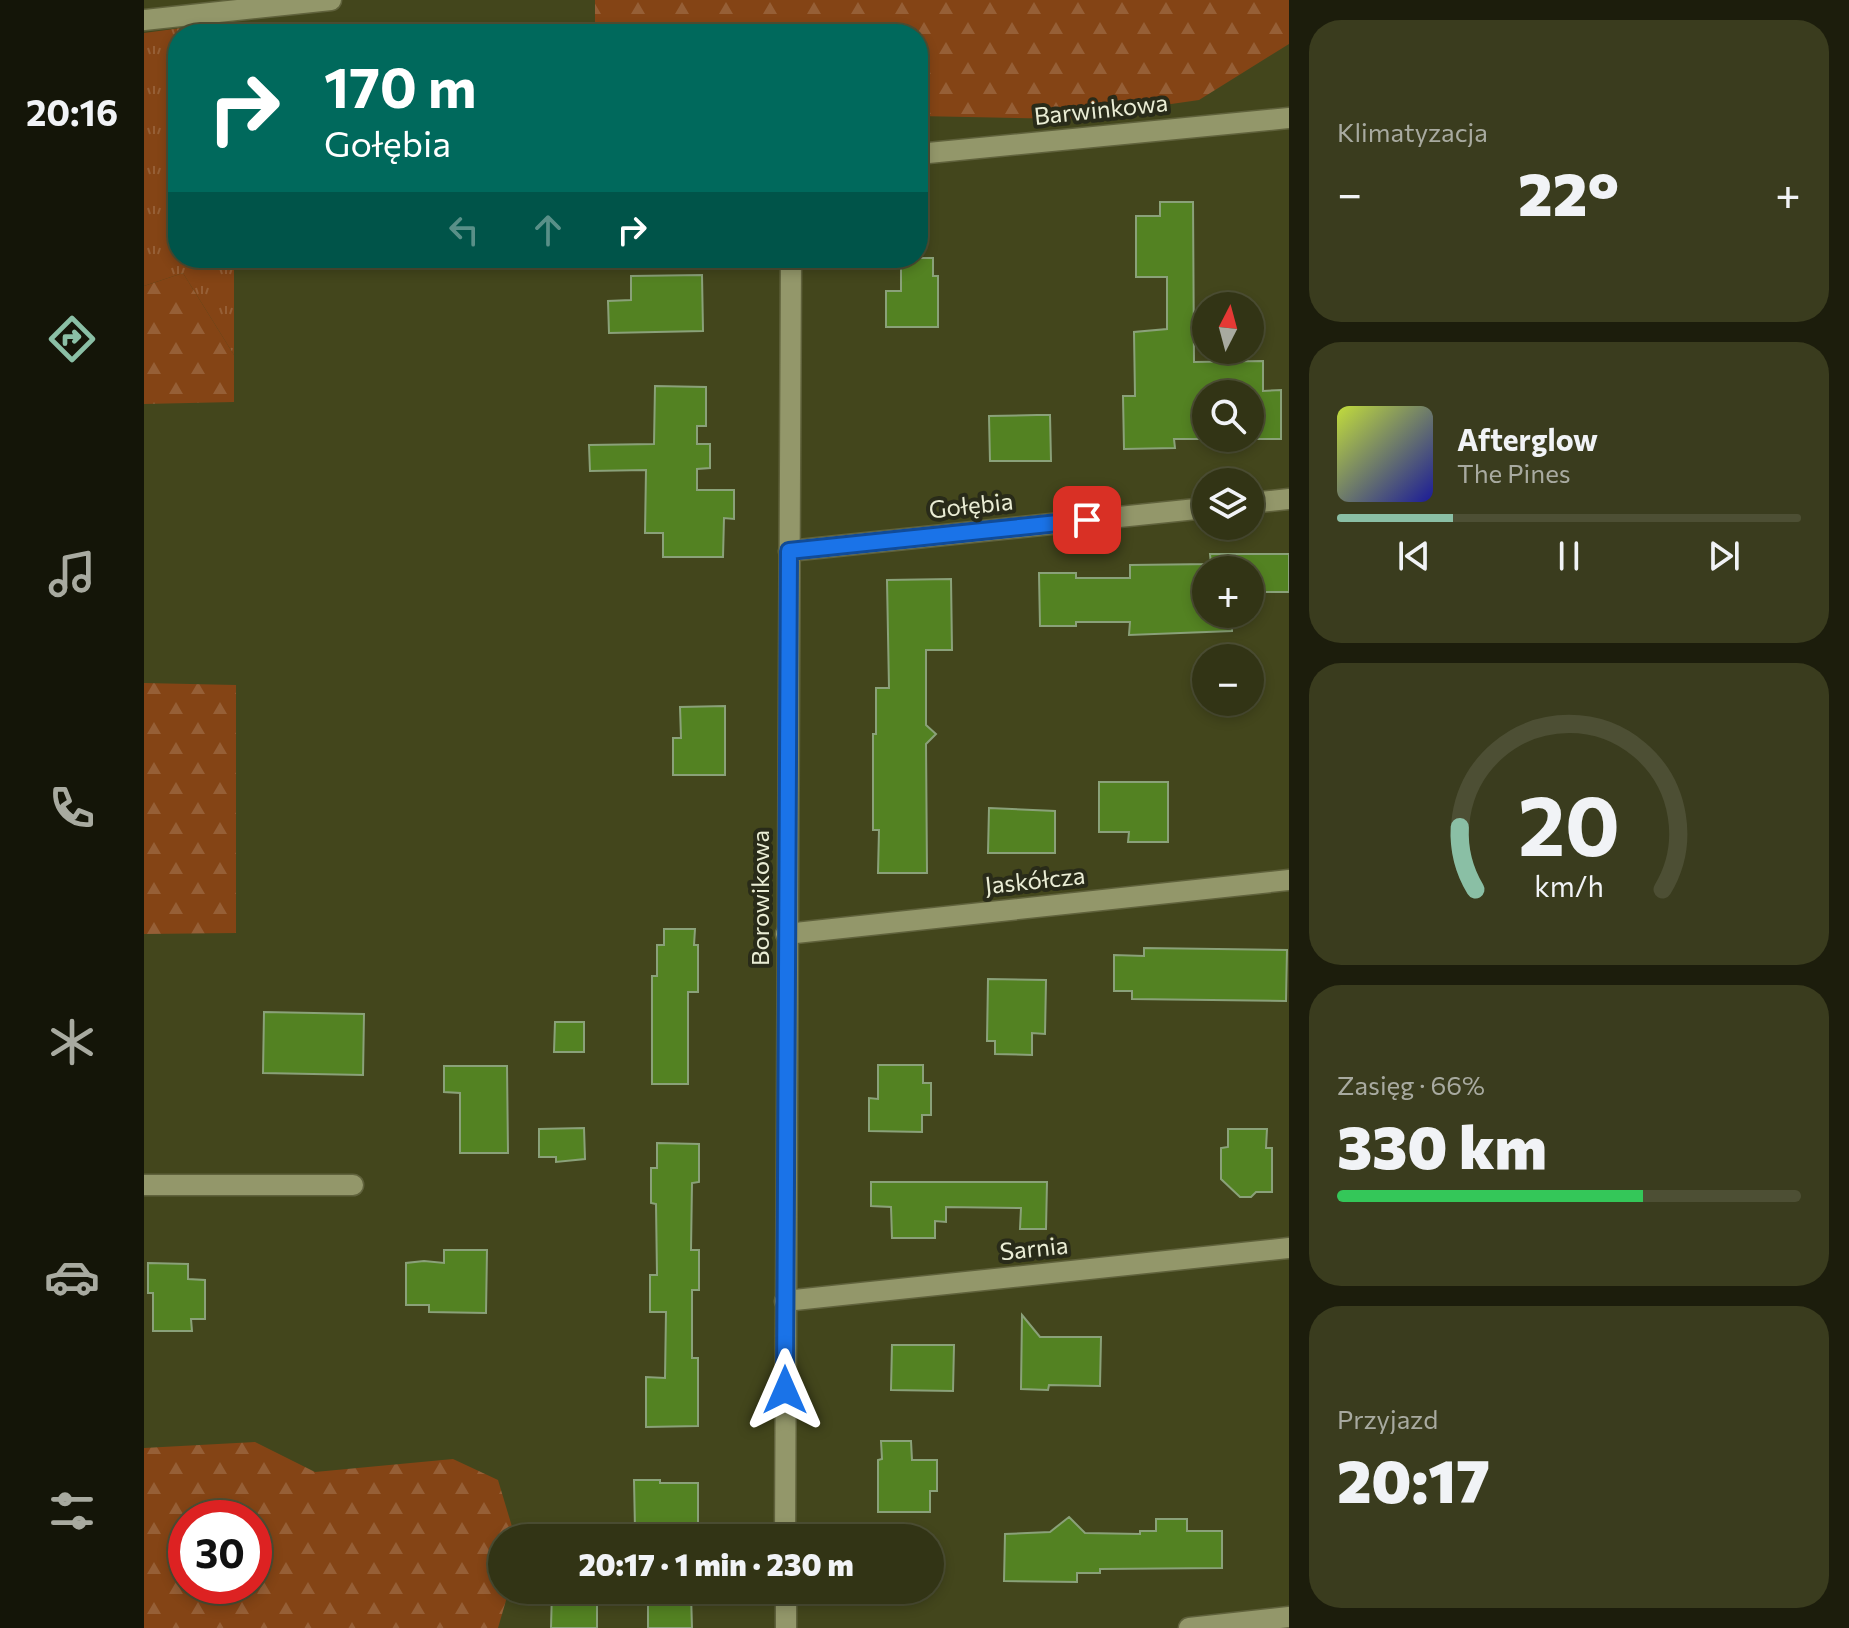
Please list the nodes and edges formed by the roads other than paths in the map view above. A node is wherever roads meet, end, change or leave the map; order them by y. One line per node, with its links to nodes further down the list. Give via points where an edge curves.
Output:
1 (331, 0): 2 (street)
2 (144, 20)
3 (1289, 118): 4 (street, Barwinkowa)
4 (928, 153)
5 (791, 268): 9 (street, Borowikowa)
6 (1289, 499): 7 (street)
7 (1264, 502)
8 (1192, 509): 9 (street, Gołębia)
9 (789, 551): 11 (street, Borowikowa)
10 (1289, 880): 11 (street, Jaskółcza)
11 (786, 934): 15 (street, Borowikowa)
12 (144, 1185): 13 (street)
13 (353, 1185)
14 (1289, 1248): 15 (street, Sarnia)
15 (785, 1301): 16 (street, Borowikowa)
16 (785, 1524)
17 (786, 1604): 19 (street)
18 (1289, 1617): 20 (street)
19 (786, 1628)
20 (1189, 1628)

